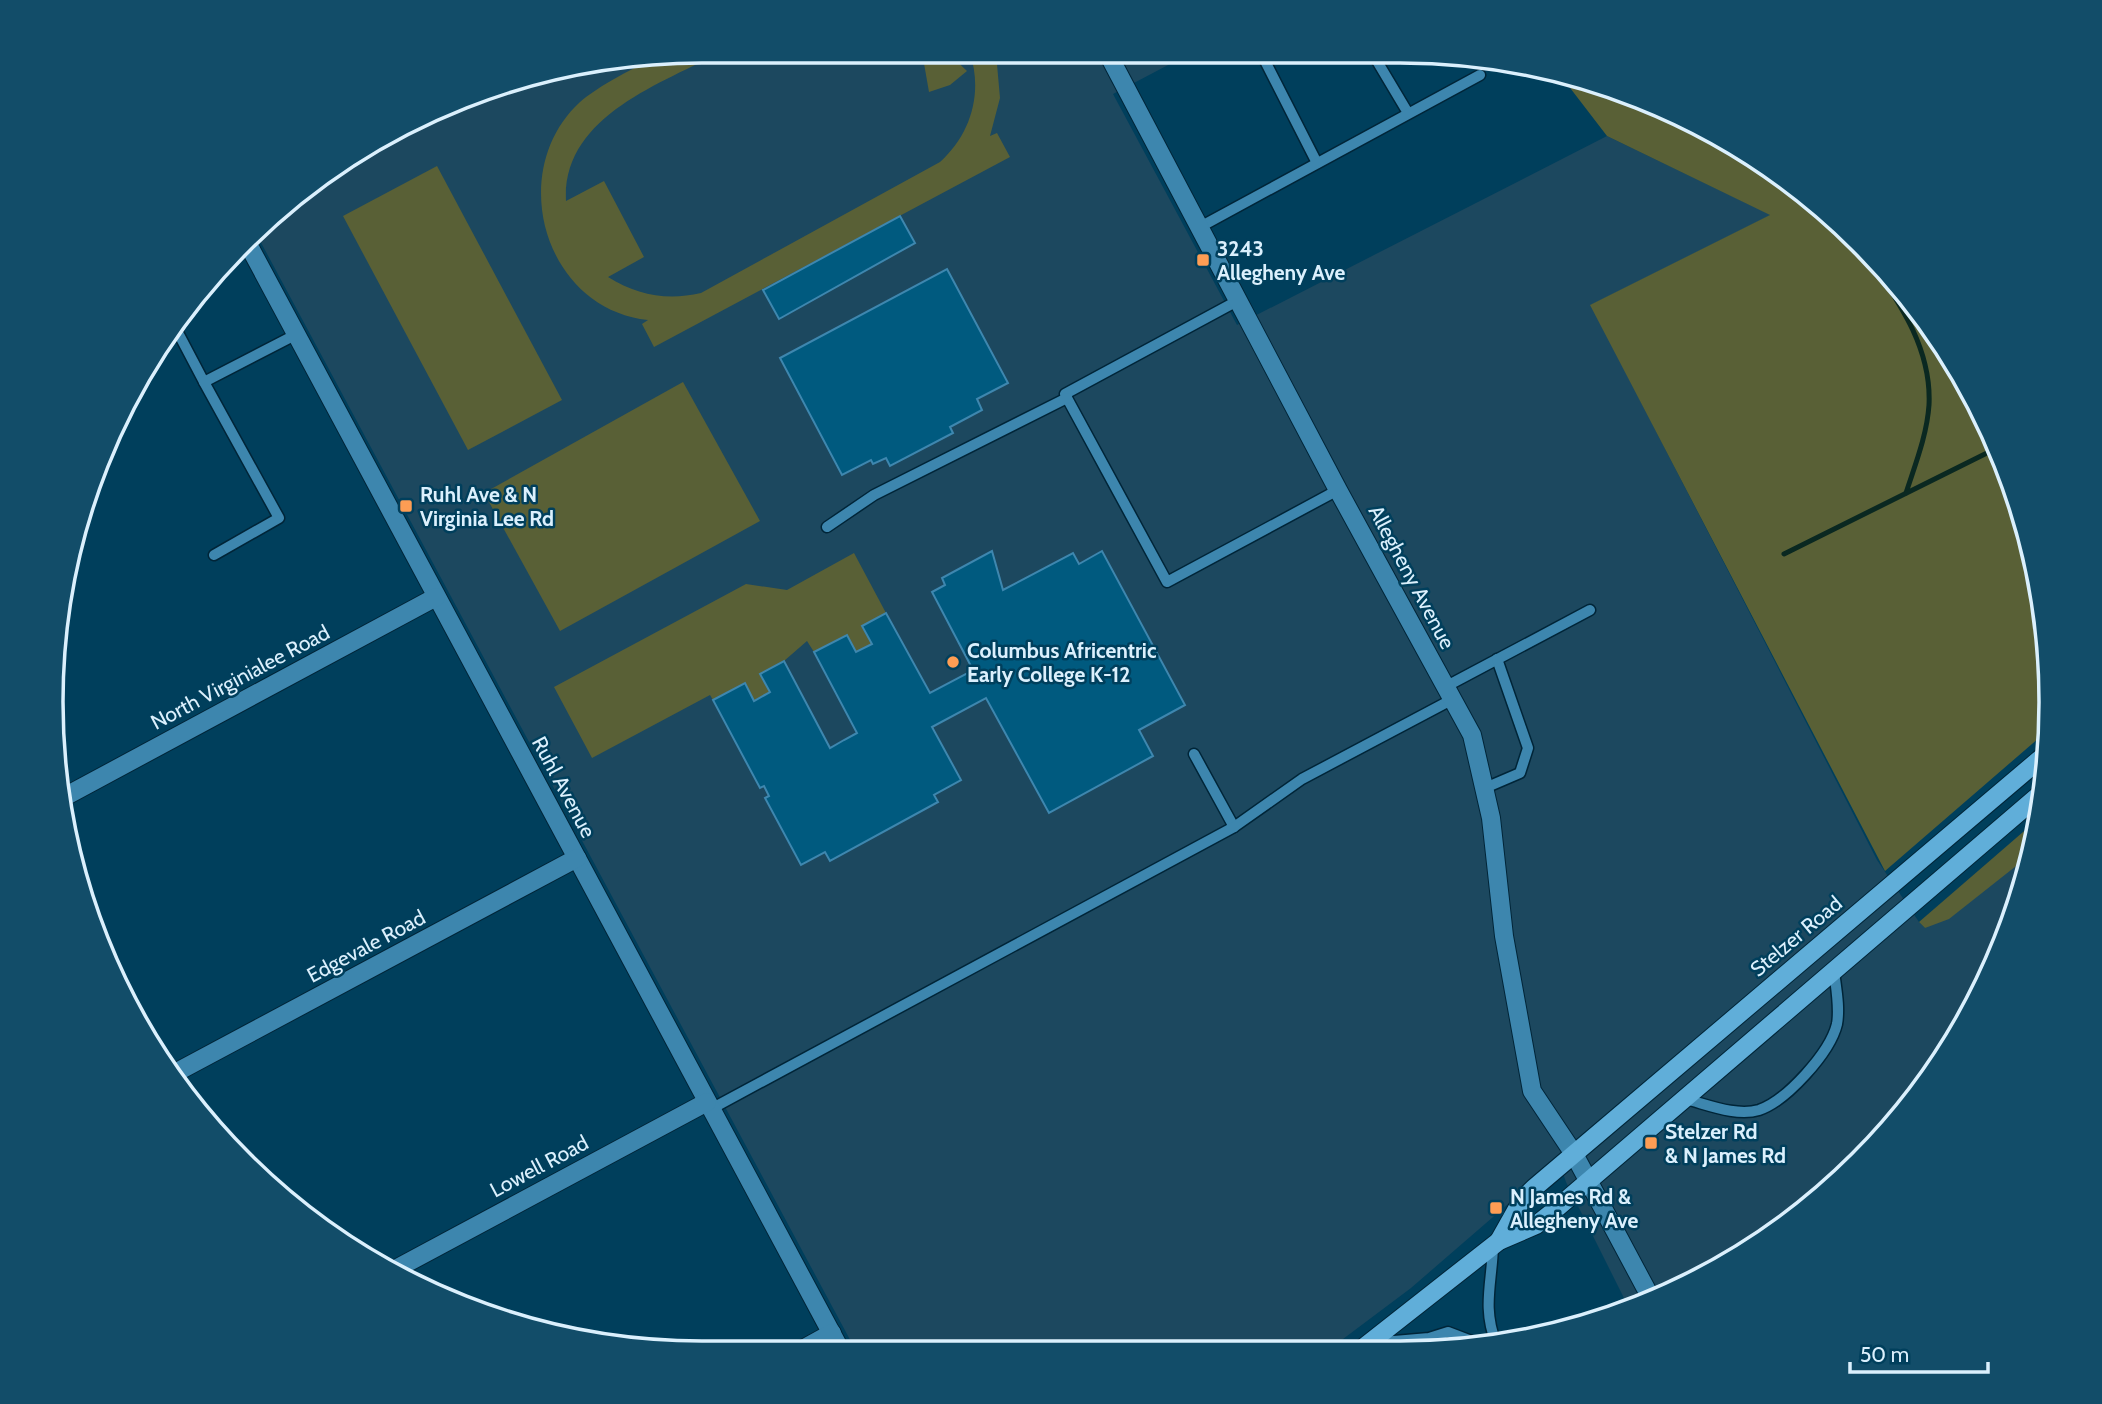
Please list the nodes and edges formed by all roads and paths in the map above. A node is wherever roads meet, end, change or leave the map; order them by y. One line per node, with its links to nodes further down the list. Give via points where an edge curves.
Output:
1 (1113, 63): 7 (street, Allegheny Avenue)
2 (1266, 63): 6 (lane)
3 (1378, 63): 5 (lane)
4 (1480, 75): 5 (lane)
5 (1408, 113): 6 (lane)
6 (1317, 163): 7 (lane)
7 (1200, 227): 9 (street, Allegheny Avenue)
8 (250, 250): 11 (street, Ruhl Avenue)
9 (1239, 300): 13 (lane, via 1065,394); 14 (street, Allegheny Avenue)
10 (179, 335): 12 (lane)
11 (295, 335): 12 (lane); 17 (street, Ruhl Avenue)
12 (204, 382): 16 (lane, via 279,518)
13 (1067, 398): 14 (lane, via 1167,582); 15 (lane, via 885,489)
14 (1338, 490): 20 (street, Allegheny Avenue)
15 (827, 527)
16 (214, 555)
17 (436, 597): 24 (street, North Virginialee Road); 27 (street, Ruhl Avenue)
18 (1590, 610): 19 (lane)
19 (1497, 659): 20 (lane); 23 (lane, via 1528,757 1520,773)
20 (1449, 693): 23 (street, Allegheny Avenue, via 1472,734); 26 (lane, via 1302,779)
21 (1194, 754): 26 (lane)
22 (2036, 762): 32 (main road, Stelzer Road)
23 (1485, 788): 32 (street, Allegheny Avenue, via 1504,936 1532,1090)
24 (70, 794)
25 (2031, 802): 28 (main road)
26 (1234, 827): 31 (lane)
27 (577, 858): 29 (street, Edgevale Road); 31 (street, Ruhl Avenue)
28 (1834, 971): 30 (main road); 30 (lane, via 1836,1026 1827,1048 1796,1085 1759,1110 1735,1111)
29 (181, 1071)
30 (1685, 1099): 33 (main road)
31 (709, 1105): 35 (street, Lowell Road); 39 (street, Ruhl Avenue)
32 (1574, 1154): 33 (street, Allegheny Avenue); 34 (main road, Stelzer Road, via 1522,1200)
33 (1588, 1181): 34 (main road, via 1536,1225); 36 (street, Allegheny Avenue)
34 (1496, 1243): 37 (lane, via 1487,1306); 40 (main road)
35 (402, 1266)
36 (1646, 1291)
37 (1494, 1334)
38 (1463, 1338): 41 (lane, via 1448,1332)
39 (836, 1341)
40 (1373, 1341)
41 (1398, 1341)

